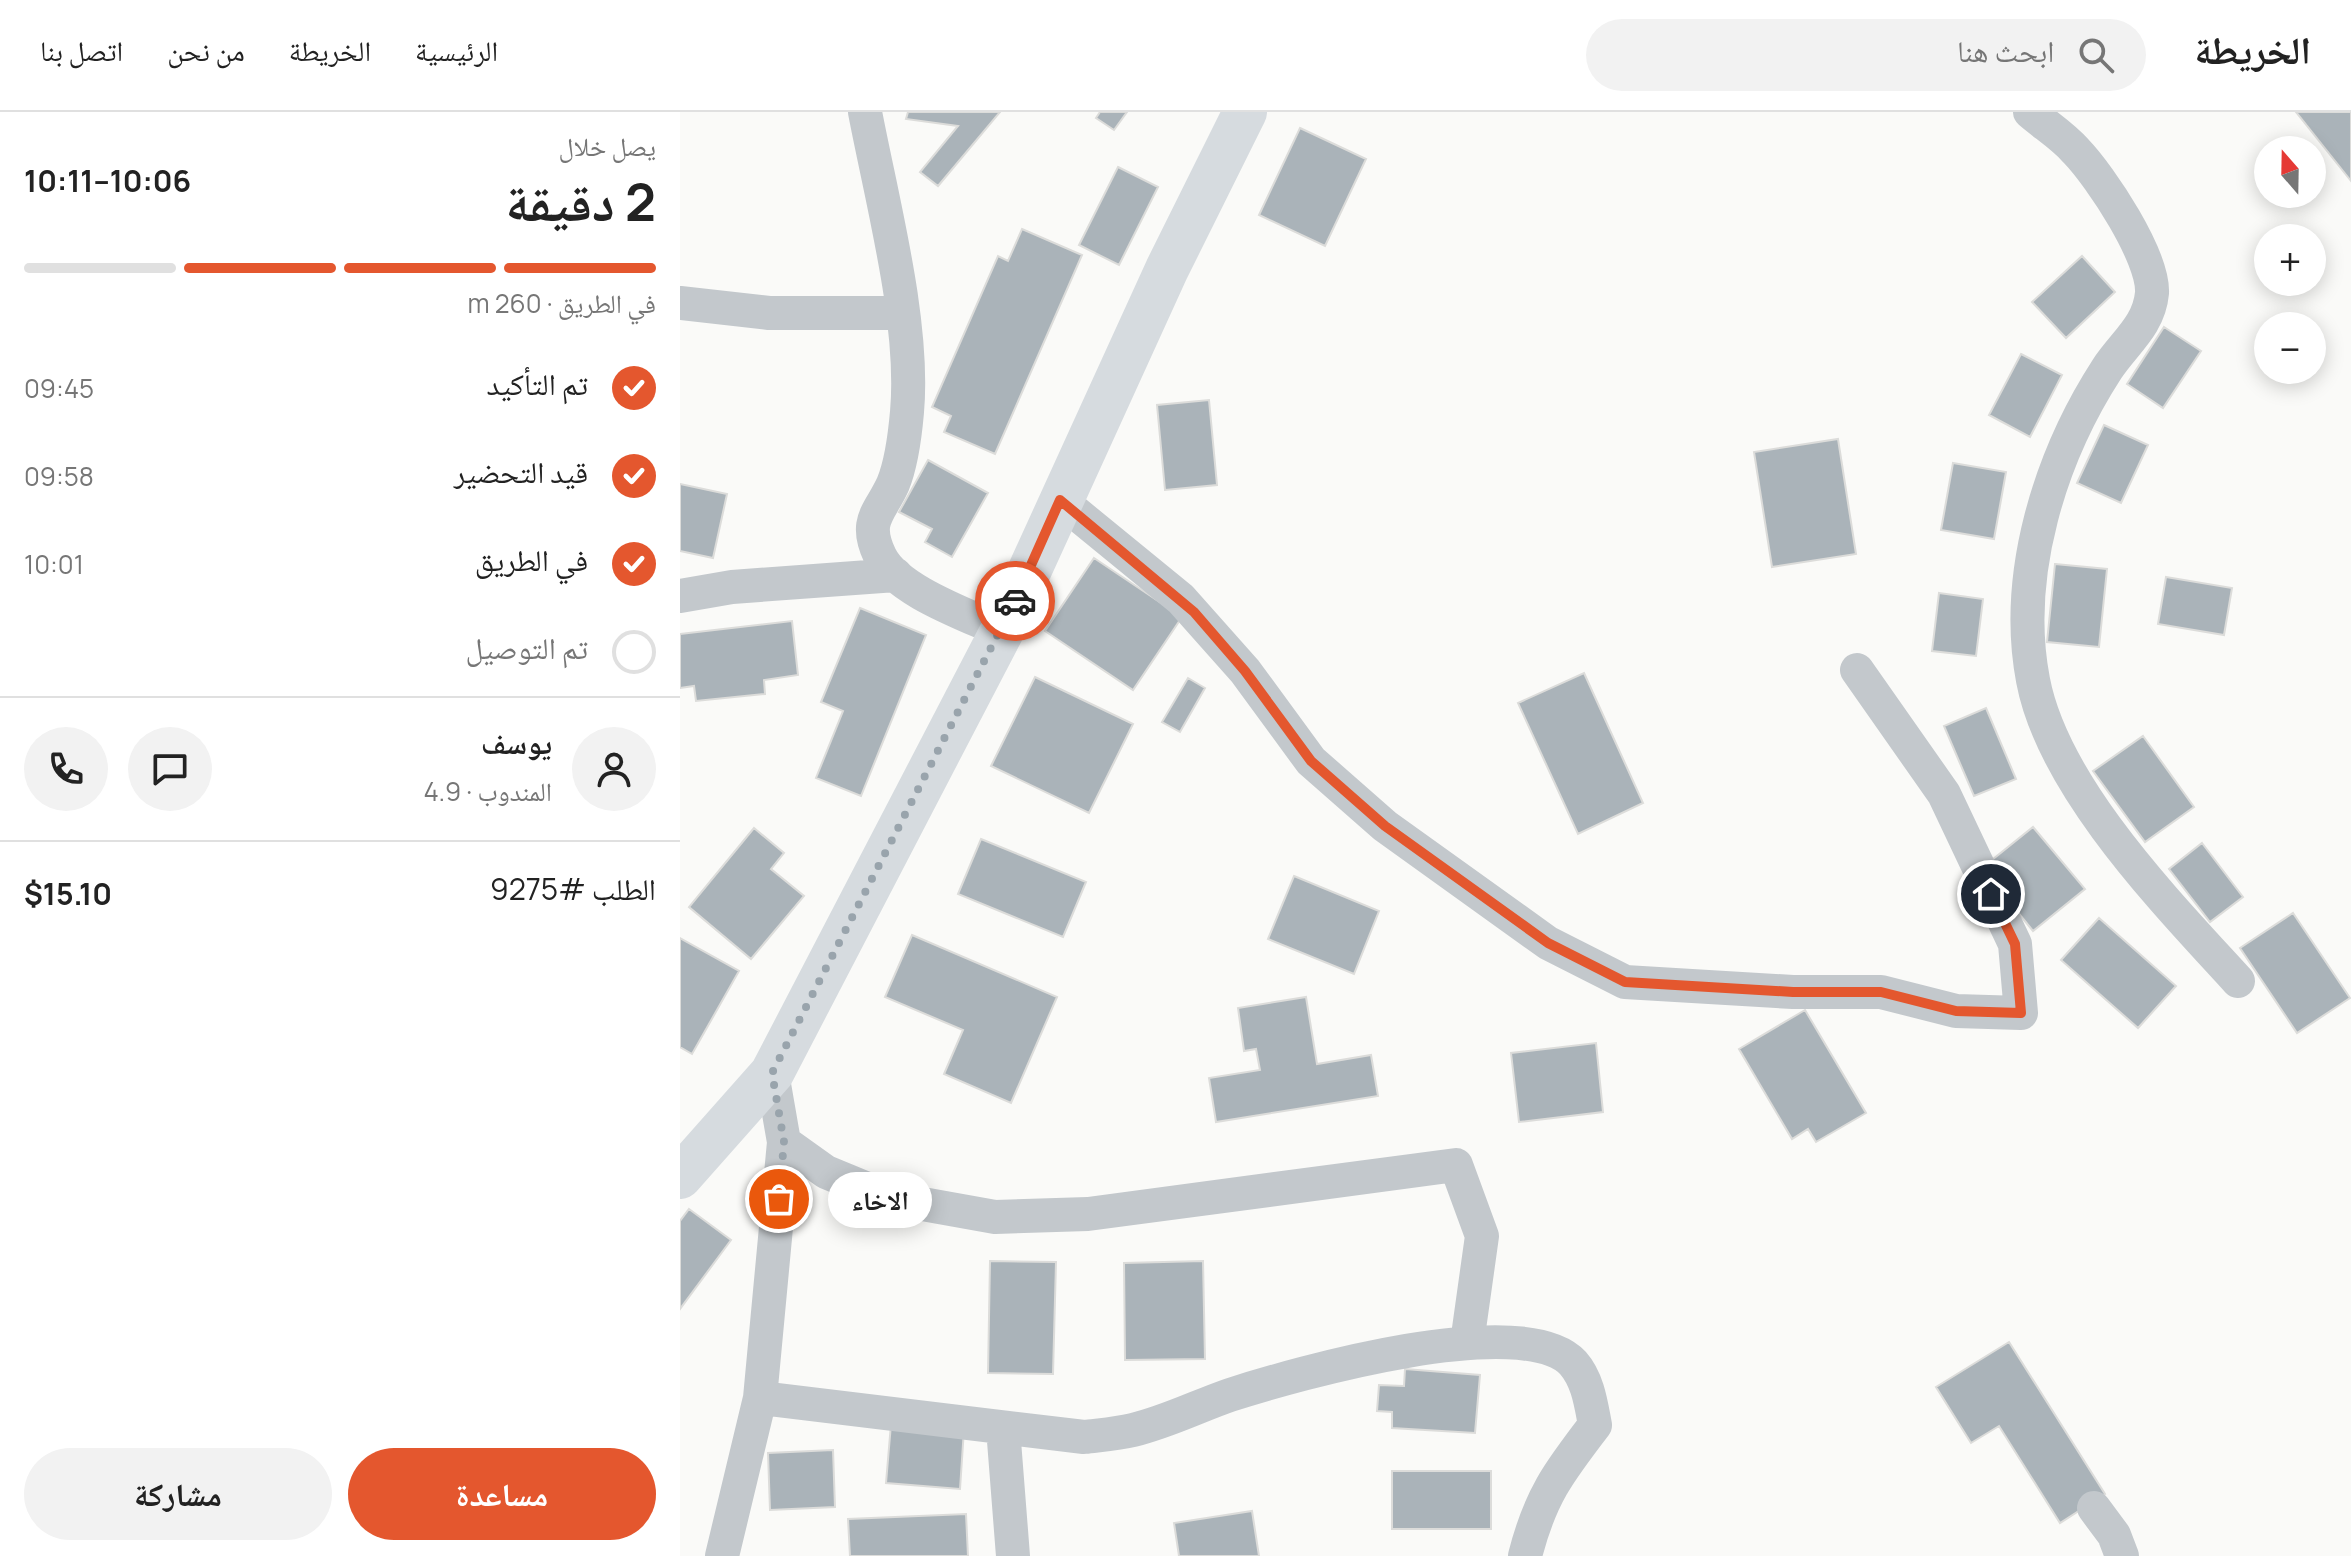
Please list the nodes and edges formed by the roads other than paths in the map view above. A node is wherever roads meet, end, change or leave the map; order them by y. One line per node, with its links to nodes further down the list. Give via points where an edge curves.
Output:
1 (865, 112): 5 (street)
2 (1245, 112): 6 (street)
3 (2030, 112): 11 (street, via 2076,150 2102,185 2140,250 2152,290 2147,318 2107,369 2061,456 2028,595 2033,682 2056,742 2095,813 2148,882)
4 (680, 303): 5 (street, via 769,313)
5 (902, 313): 7 (street, via 909,388 905,434 893,483 873,515 873,538)
6 (1060, 500): 9 (street); 10 (street, via 1190,607 1311,761 1385,826 1548,943 1625,982 1881,992 1956,1011 2021,1013 2015,944 1944,794)
7 (896, 575): 8 (street); 9 (street)
8 (681, 595)
9 (1002, 631): 12 (street)
10 (1857, 670)
11 (2238, 981)
12 (772, 1073): 13 (street); 14 (street)
13 (784, 1142): 15 (street, via 826,1172 889,1198 995,1217 1088,1214 1456,1165 1482,1236); 16 (street)
14 (680, 1177)
15 (1467, 1343): 17 (street, via 1301,1375 1133,1430 1084,1437); 21 (street, via 1517,1341 1549,1347 1573,1363 1589,1391 1595,1425 1542,1500)
16 (760, 1398): 17 (street); 19 (street)
17 (1003, 1428): 20 (street)
18 (2094, 1508): 22 (street)
19 (722, 1556)
20 (1013, 1556)
21 (1525, 1556)
22 (2122, 1556)

